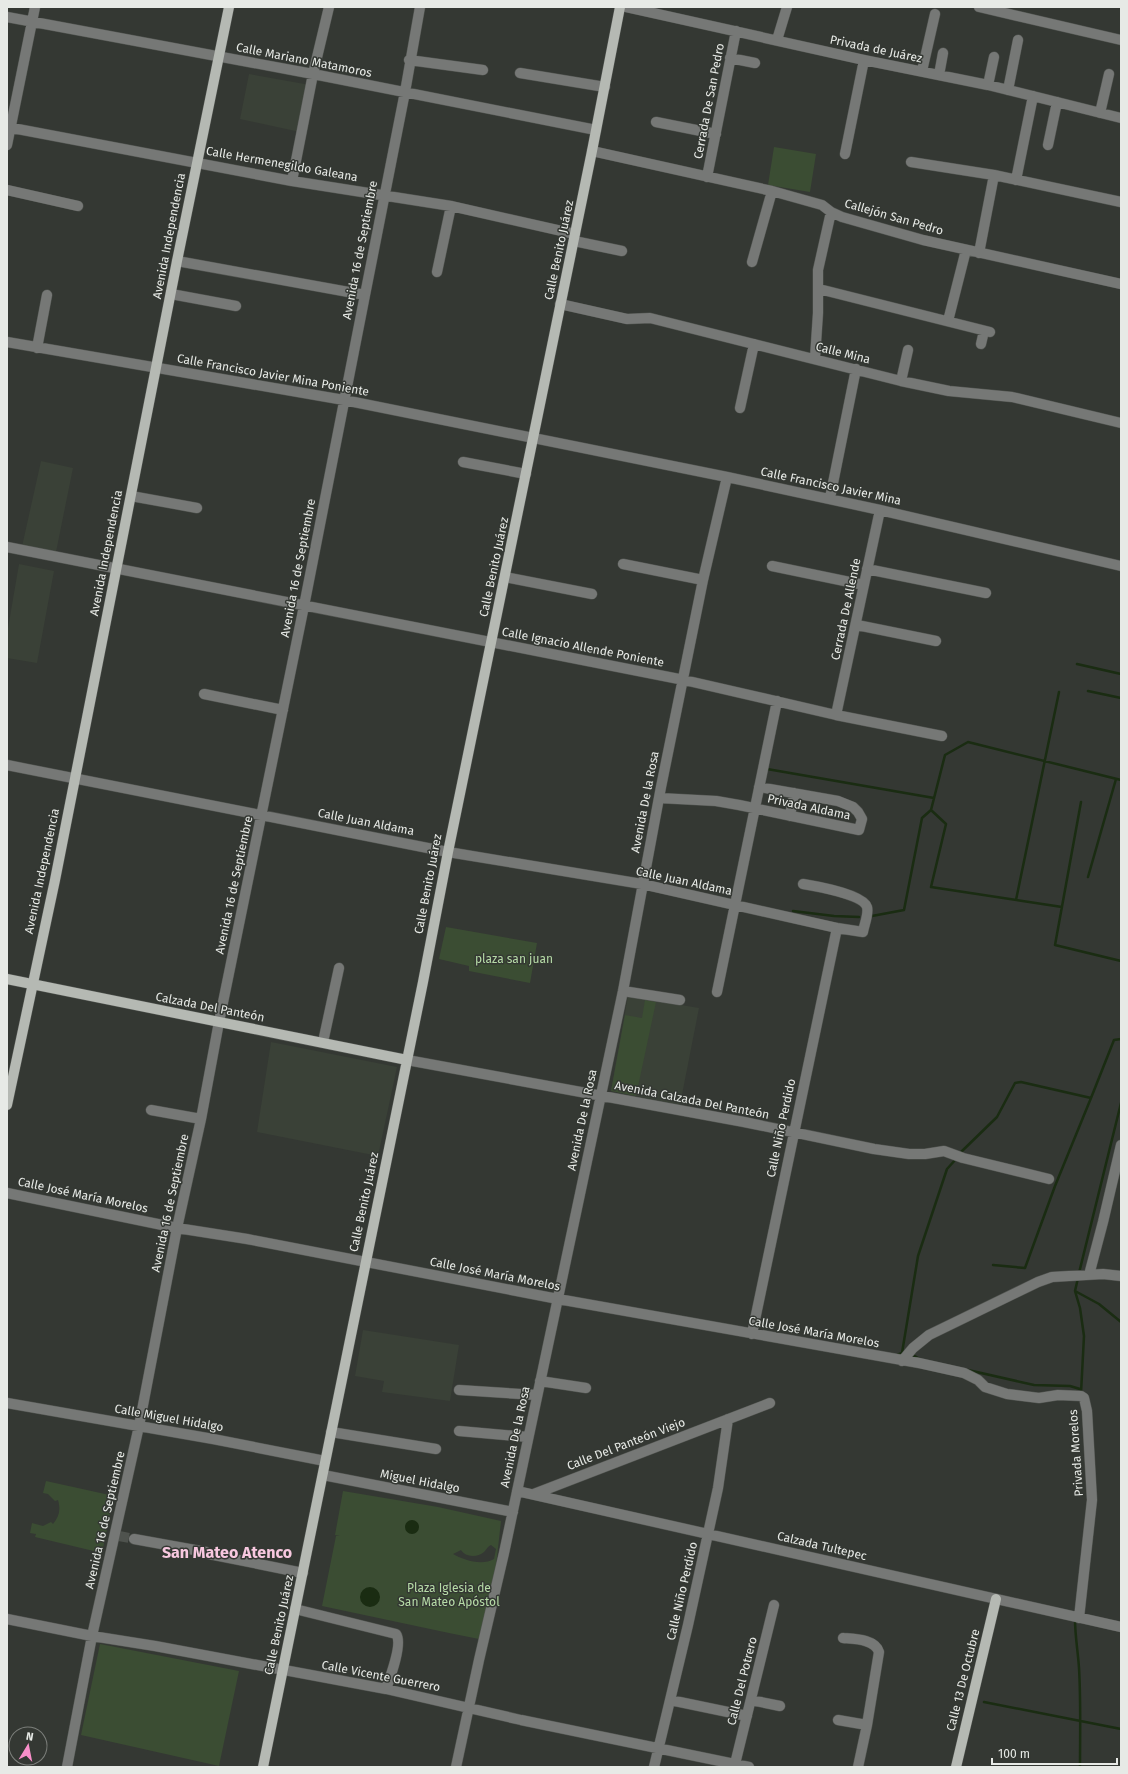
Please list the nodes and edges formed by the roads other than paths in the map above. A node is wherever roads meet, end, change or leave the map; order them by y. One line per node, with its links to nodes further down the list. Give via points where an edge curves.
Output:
1 (35, 7): 11 (street)
2 (229, 7): 18 (main road, Avenida Independencia)
3 (329, 7): 26 (street)
4 (420, 7): 20 (street, Avenida 16 de Septiembre)
5 (620, 7): 30 (main road, Calle Benito Juárez)
6 (626, 7): 12 (street, Privada de Juárez)
7 (786, 7): 13 (street)
8 (979, 7): 15 (street)
9 (935, 14): 24 (street)
10 (7, 17): 11 (street, Calle Mariano Matamoros)
11 (32, 22): 18 (street, Calle Mariano Matamoros); 38 (street)
12 (736, 31): 13 (street, Privada de Juárez); 19 (street, Cerrada De San Pedro)
13 (777, 40): 21 (street, Privada de Juárez)
14 (1018, 40): 31 (street)
15 (1121, 40)
16 (943, 53): 28 (street)
17 (994, 56): 29 (street)
18 (218, 57): 26 (street, Calle Mariano Matamoros); 45 (main road, Avenida Independencia)
19 (730, 58): 22 (street); 40 (street, Cerrada De San Pedro)
20 (409, 60): 23 (street); 32 (street, Avenida 16 de Septiembre)
21 (864, 60): 24 (street, Privada de Juárez); 44 (street)
22 (755, 63)
23 (483, 70)
24 (922, 71): 28 (street, Privada de Juárez)
25 (520, 73): 30 (street)
26 (313, 74): 32 (street, Calle Mariano Matamoros); 50 (street)
27 (1109, 74): 35 (street)
28 (939, 75): 29 (street, Privada de Juárez)
29 (988, 85): 31 (street, Privada de Juárez)
30 (604, 87): 39 (main road, Calle Benito Juárez)
31 (1008, 90): 33 (street, Privada de Juárez)
32 (405, 92): 39 (street, Calle Mariano Matamoros); 53 (street, Avenida 16 de Septiembre)
33 (1033, 96): 34 (street, Privada de Juárez); 49 (street)
34 (1057, 102): 35 (street, Privada de Juárez); 42 (street)
35 (1100, 114): 36 (street, Privada de Juárez)
36 (1121, 118)
37 (656, 122): 40 (street)
38 (9, 127): 41 (street); 45 (street, Calle Hermenegildo Galeana)
39 (596, 130): 43 (main road, Calle Benito Juárez)
40 (716, 134): 48 (street, Cerrada De San Pedro)
41 (7, 145)
42 (1048, 145)
43 (592, 151): 48 (street, Callejón San Pedro); 58 (main road, Calle Benito Juárez)
44 (846, 154)
45 (196, 162): 50 (street, Calle Hermenegildo Galeana); 62 (main road, Avenida Independencia)
46 (910, 162): 47 (street)
47 (994, 175): 49 (street); 61 (street)
48 (708, 177): 52 (street, Callejón San Pedro)
49 (1016, 180): 54 (street)
50 (292, 181): 53 (street, Calle Hermenegildo Galeana)
51 (7, 190): 55 (street)
52 (772, 190): 57 (street, Callejón San Pedro, via 822,205); 63 (street)
53 (384, 195): 56 (street, Calle Hermenegildo Galeana); 69 (street, Avenida 16 de Septiembre)
54 (1121, 202)
55 (78, 206)
56 (451, 206): 58 (street, Calle Hermenegildo Galeana); 64 (street)
57 (831, 212): 59 (street, Callejón San Pedro, via 923,240); 66 (street, via 818,270)
58 (575, 237): 60 (street, Calle Hermenegildo Galeana); 70 (main road, Calle Benito Juárez)
59 (966, 250): 61 (street, Callejón San Pedro); 72 (street)
60 (622, 251)
61 (979, 253): 65 (street, Callejón San Pedro)
62 (177, 261): 67 (main road, Avenida Independencia); 69 (street)
63 (752, 262)
64 (437, 272)
65 (1121, 284)
66 (818, 289): 72 (street); 78 (street)
67 (171, 294): 71 (street); 79 (main road, Avenida Independencia)
68 (47, 295): 76 (street)
69 (365, 295): 82 (street, Avenida 16 de Septiembre)
70 (560, 304): 74 (street, Calle Mina, via 628,319 650,318); 85 (main road, Calle Benito Juárez)
71 (236, 306)
72 (948, 321): 75 (street, via 987,332)
73 (7, 342): 76 (street, Calle Francisco Javier Mina Poniente)
74 (754, 344): 78 (street, Calle Mina); 83 (street)
75 (981, 344)
76 (37, 348): 79 (street, Calle Francisco Javier Mina Poniente)
77 (908, 350): 81 (street)
78 (815, 358): 80 (street, Calle Mina)
79 (157, 368): 82 (street, Calle Francisco Javier Mina Poniente); 89 (main road, Avenida Independencia)
80 (856, 370): 81 (street, Calle Mina); 90 (street)
81 (902, 381): 84 (street, Calle Mina, via 949,391 1001,395)
82 (344, 400): 85 (street, Calle Francisco Javier Mina Poniente); 104 (street, Avenida 16 de Septiembre)
83 (740, 408)
84 (1121, 424)
85 (534, 438): 87 (main road, Calle Benito Juárez); 88 (street, Calle Francisco Javier Mina)
86 (463, 462): 87 (street)
87 (526, 474): 99 (main road, Calle Benito Juárez)
88 (727, 477): 90 (street, Calle Francisco Javier Mina); 100 (street, Avenida De la Rosa)
89 (130, 496): 91 (street); 98 (main road, Avenida Independencia)
90 (830, 498): 92 (street, Calle Francisco Javier Mina)
91 (197, 508)
92 (880, 510): 96 (street, Calle Francisco Javier Mina); 97 (street, Cerrada De Allende)
93 (7, 547): 98 (street, Calle Ignacio Allende Poniente)
94 (623, 564): 100 (street)
95 (772, 566): 101 (street)
96 (1121, 566)
97 (867, 569): 101 (street, Cerrada De Allende); 102 (street)
98 (116, 570): 104 (street, Calle Ignacio Allende Poniente); 115 (main road, Avenida Independencia)
99 (505, 577): 103 (street); 107 (main road, Calle Benito Juárez)
100 (703, 580): 108 (street, Avenida De la Rosa)
101 (864, 585): 105 (street, Cerrada De Allende)
102 (986, 593)
103 (592, 594)
104 (304, 606): 107 (street, Calle Ignacio Allende Poniente); 111 (street, Avenida 16 de Septiembre)
105 (857, 625): 106 (street); 112 (street, Cerrada De Allende)
106 (936, 641)
107 (491, 642): 108 (street, Calle Ignacio Allende Poniente); 122 (main road, Calle Benito Juárez)
108 (684, 680): 110 (street, Calle Ignacio Allende Poniente); 118 (street, Avenida De la Rosa)
109 (204, 694): 111 (street)
110 (777, 701): 112 (street, Calle Ignacio Allende Poniente); 116 (street)
111 (283, 710): 120 (street, Avenida 16 de Septiembre)
112 (836, 715): 113 (street, Calle Ignacio Allende Poniente)
113 (942, 736)
114 (7, 765): 115 (street, Calle Juan Aldama)
115 (74, 778): 120 (street, Calle Juan Aldama); 129 (main road, Avenida Independencia)
116 (759, 787): 117 (street); 119 (street)
117 (794, 793): 121 (street); 121 (street, Privada Aldama, via 838,801 853,807 862,819 859,830)
118 (659, 798): 119 (street, Privada Aldama, via 716,801); 123 (street, Avenida De la Rosa)
119 (754, 808): 121 (street, Privada Aldama); 125 (street)
120 (261, 815): 122 (street, Calle Juan Aldama); 133 (street, Avenida 16 de Septiembre)
121 (790, 816)
122 (448, 852): 123 (street, Calle Juan Aldama); 135 (main road, Calle Benito Juárez)
123 (642, 884): 125 (street, Calle Juan Aldama); 130 (street, Avenida De la Rosa)
124 (802, 884): 126 (street, Calle Juan Aldama, via 853,896 864,902 867,910 863,932)
125 (735, 905): 126 (street, Calle Juan Aldama); 131 (street)
126 (837, 928): 140 (street, Calle Niño Perdido)
127 (339, 968): 134 (street)
128 (7, 979): 129 (main road, Calzada Del Panteón)
129 (32, 984): 133 (main road, Calzada Del Panteón); 137 (main road, Avenida Independencia)
130 (623, 991): 132 (street); 136 (street, Avenida De la Rosa)
131 (717, 992)
132 (680, 1000)
133 (219, 1022): 134 (main road, Calzada Del Panteón); 139 (street, Avenida 16 de Septiembre)
134 (322, 1042): 135 (main road, Calzada Del Panteón)
135 (407, 1060): 136 (street, Avenida Calzada Del Panteón); 145 (main road, Calle Benito Juárez)
136 (600, 1096): 140 (street, Avenida Calzada Del Panteón); 148 (street, Avenida De la Rosa)
137 (7, 1105)
138 (151, 1110): 139 (street)
139 (201, 1119): 144 (street, Avenida 16 de Septiembre)
140 (794, 1133): 142 (street, Avenida Calzada Del Panteón, via 908,1154 950,1152 963,1158); 149 (street, Calle Niño Perdido)
141 (1121, 1145): 146 (street, via 1104,1222)
142 (1050, 1179)
143 (7, 1193): 144 (street, Calle José María Morelos)
144 (177, 1228): 145 (street, Calle José María Morelos); 159 (street, Avenida 16 de Septiembre)
145 (365, 1263): 148 (street, Calle José María Morelos); 161 (main road, Calle Benito Juárez)
146 (1086, 1275): 147 (street); 150 (street, via 1052,1277 1038,1282 924,1339)
147 (1121, 1276)
148 (558, 1299): 149 (street, Calle José María Morelos); 152 (street, Avenida De la Rosa)
149 (752, 1334): 150 (street, Calle José María Morelos)
150 (902, 1361): 151 (street, Calle José María Morelos, via 964,1373)
151 (978, 1380): 175 (street, Privada Morelos, via 985,1386 1007,1394 1039,1398 1067,1394 1084,1398 1092,1500)
152 (540, 1381): 153 (street); 155 (street, Avenida De la Rosa)
153 (586, 1388)
154 (460, 1390): 155 (street)
155 (537, 1395): 162 (street, Avenida De la Rosa)
156 (7, 1402): 159 (street, Calle Miguel Hidalgo)
157 (770, 1403): 158 (street, Calle Del Panteón Viejo)
158 (728, 1419): 167 (street, Calle Del Panteón Viejo); 169 (street, Calle Niño Perdido)
159 (139, 1426): 164 (street, Calle Miguel Hidalgo); 178 (street, Avenida 16 de Septiembre, via 117,1536)
160 (458, 1431): 162 (street)
161 (331, 1432): 163 (street); 164 (main road, Calle Benito Juárez)
162 (528, 1437): 166 (street, Avenida De la Rosa)
163 (436, 1449)
164 (325, 1461): 165 (main road, Calle Benito Juárez)
165 (323, 1475): 168 (street, Miguel Hidalgo); 171 (main road, Calle Benito Juárez)
166 (516, 1491): 167 (street, Calzada Tultepec); 168 (street, Avenida De la Rosa)
167 (534, 1494): 169 (street, Calzada Tultepec)
168 (513, 1512): 185 (street, Avenida De la Rosa)
169 (708, 1534): 172 (street, Calzada Tultepec); 182 (street, Calle Niño Perdido)
170 (134, 1539): 171 (street)
171 (302, 1573): 174 (main road, Calle Benito Juárez)
172 (996, 1599): 175 (street, Calzada Tultepec); 197 (main road, Calle 13 De Octubre)
173 (774, 1605): 183 (street, Calle Del Potrero)
174 (295, 1609): 180 (main road, Calle Benito Juárez); 181 (street, via 396,1634 397,1647)
175 (1079, 1618): 177 (street, Calzada Tultepec)
176 (7, 1619): 178 (street, Calle Vicente Guerrero)
177 (1121, 1627)
178 (92, 1636): 180 (street, Calle Vicente Guerrero); 191 (street, Avenida 16 de Septiembre)
179 (843, 1638): 188 (street, via 871,1643 878,1647)
180 (282, 1671): 181 (street, Calle Vicente Guerrero); 192 (main road, Calle Benito Juárez)
181 (386, 1689): 185 (street, Calle Vicente Guerrero)
182 (670, 1700): 186 (street); 189 (street, Calle Niño Perdido)
183 (751, 1700): 184 (street); 186 (street, Calle Del Potrero)
184 (780, 1706)
185 (469, 1708): 189 (street, Calle Vicente Guerrero); 193 (street, Avenida De la Rosa)
186 (747, 1716): 190 (street, Calle Del Potrero)
187 (838, 1720): 188 (street)
188 (867, 1726): 196 (street)
189 (659, 1748): 190 (street, Calle Vicente Guerrero); 194 (street, Calle Niño Perdido)
190 (735, 1764): 195 (street, Calle Vicente Guerrero)
191 (67, 1767)
192 (263, 1767)
193 (456, 1767)
194 (654, 1767)
195 (749, 1767)
196 (858, 1767)
197 (956, 1767)

